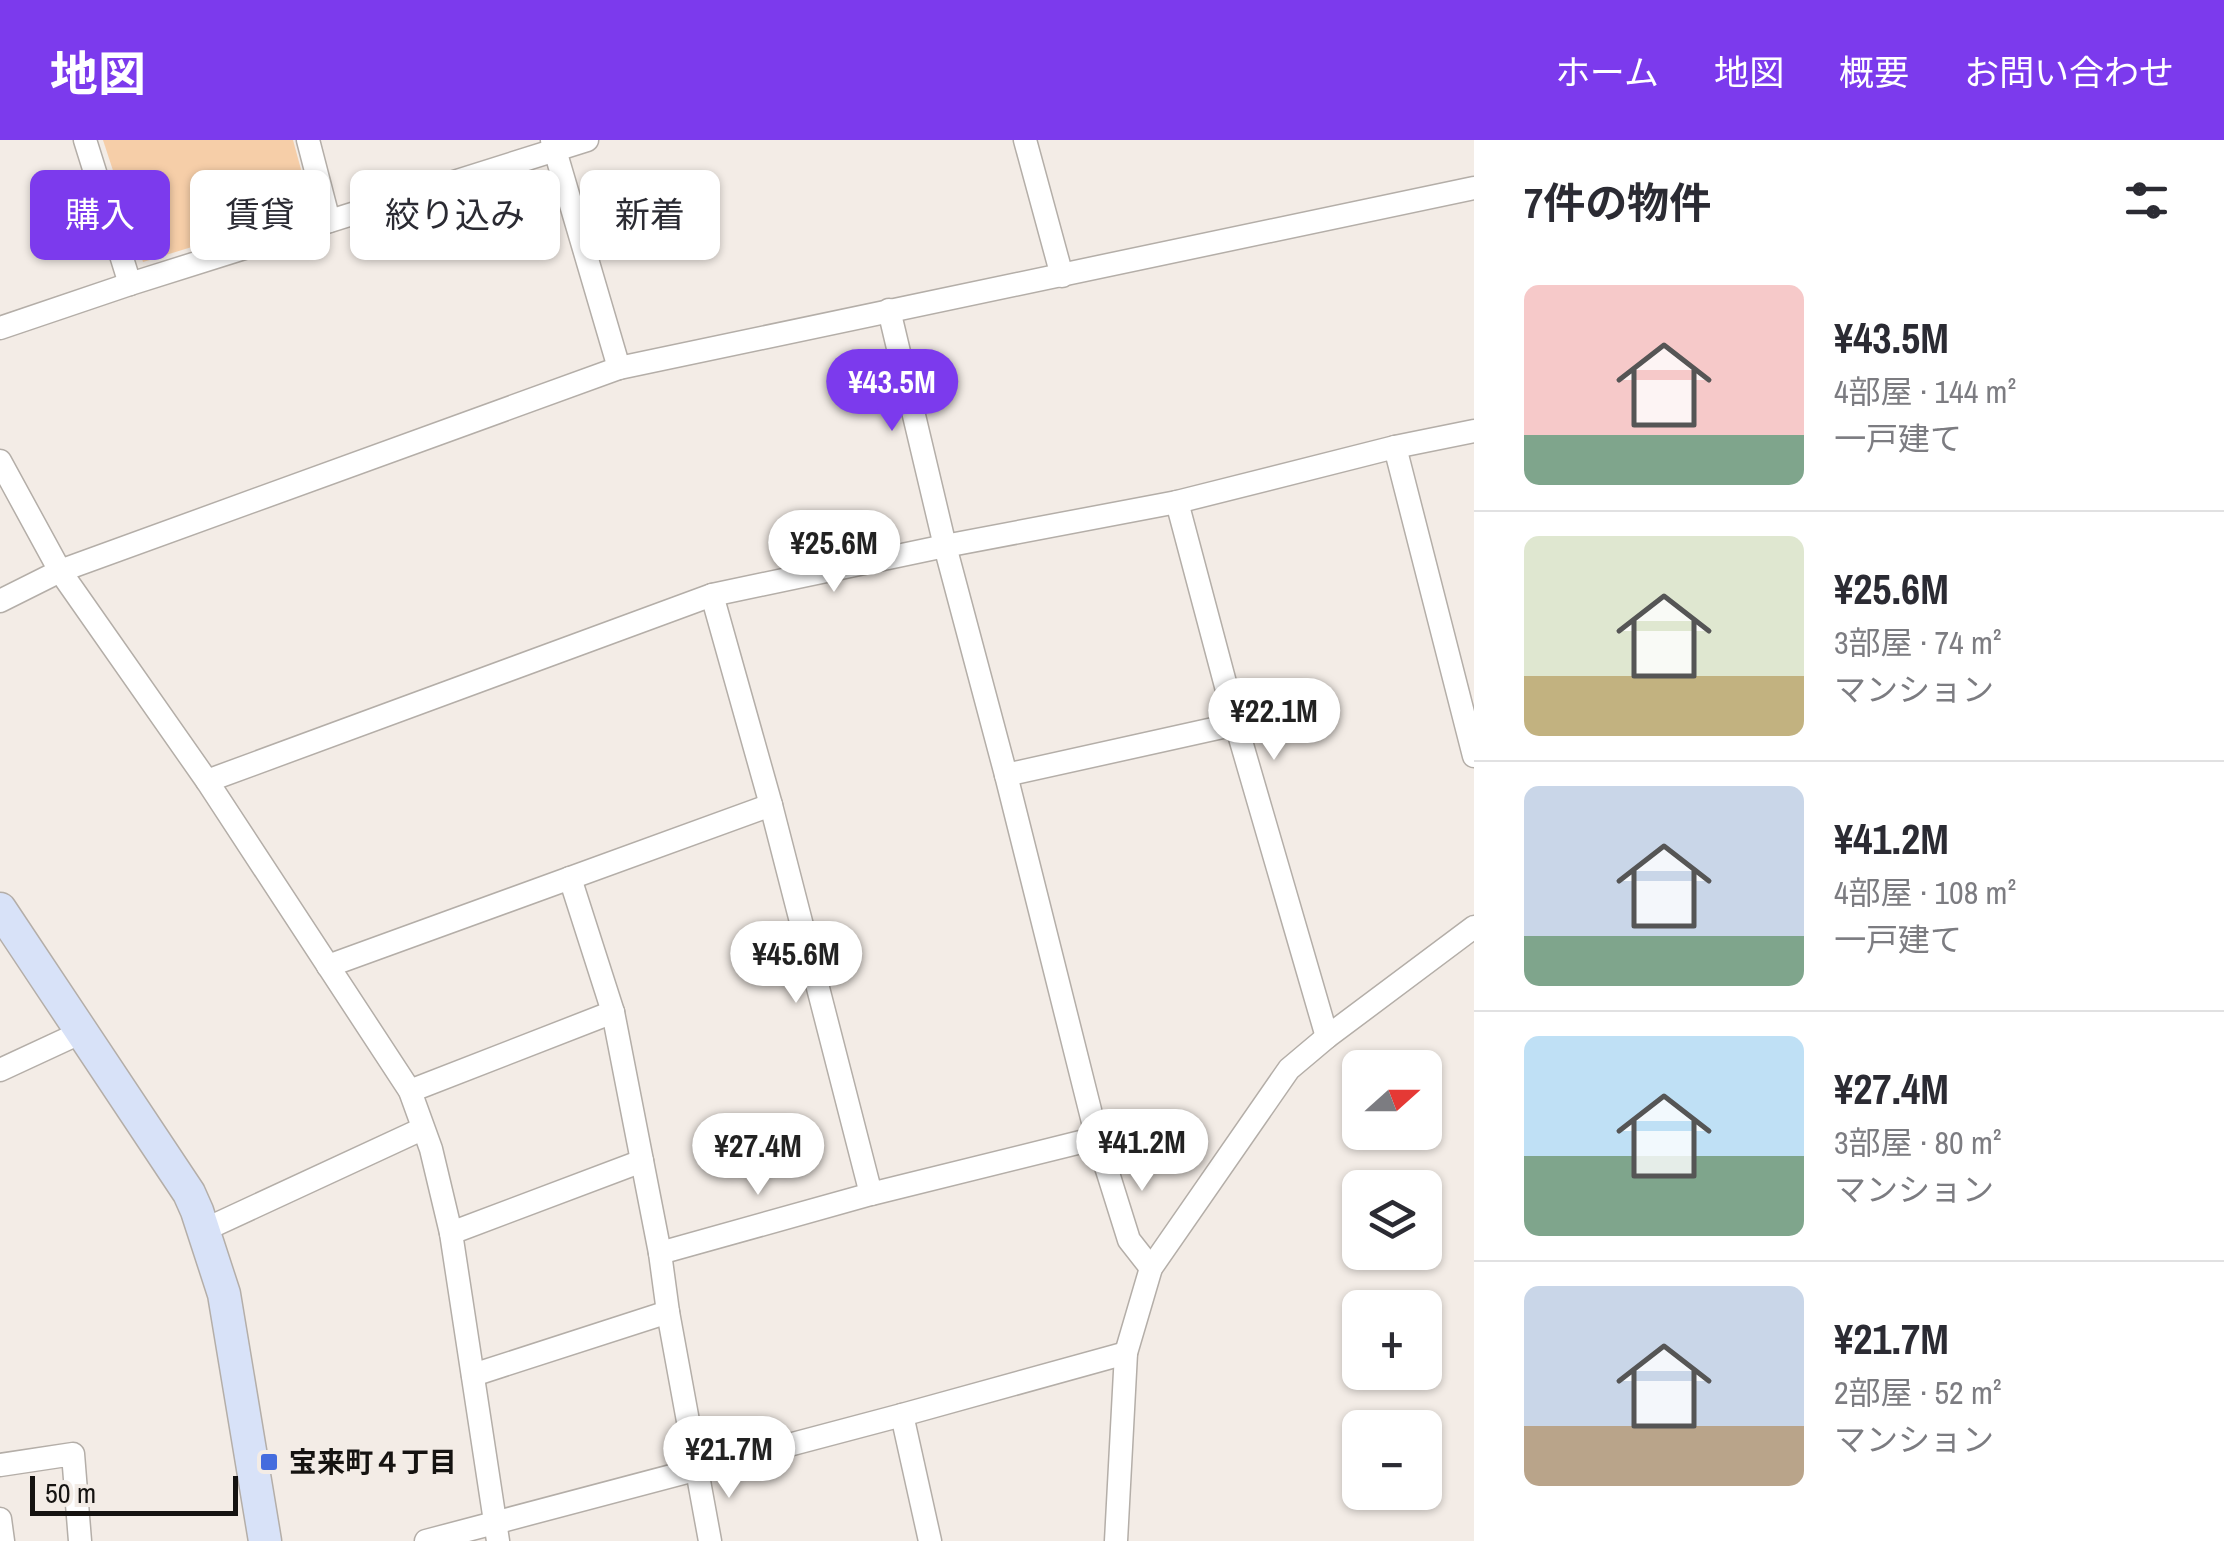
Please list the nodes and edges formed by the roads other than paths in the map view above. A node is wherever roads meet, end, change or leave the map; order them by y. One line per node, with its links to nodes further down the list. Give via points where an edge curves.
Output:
1 (85, 140): 11 (street)
2 (308, 140): 6 (street)
3 (587, 140): 5 (street)
4 (1025, 140): 10 (street)
5 (554, 144): 8 (street); 14 (street)
6 (316, 170)
7 (1474, 188): 10 (street)
8 (330, 221)
9 (206, 260): 11 (street)
10 (1062, 276): 12 (street)
11 (130, 284): 13 (street)
12 (889, 310): 14 (street); 19 (street)
13 (0, 328)
14 (618, 368): 20 (street)
15 (1474, 430): 16 (street)
16 (1395, 447): 18 (street); 24 (street)
17 (0, 461): 20 (street)
18 (1176, 502): 19 (street); 23 (street)
19 (945, 546): 21 (street); 25 (street)
20 (60, 571): 22 (street); 26 (street)
21 (712, 595): 26 (street); 27 (street)
22 (0, 601)
23 (1236, 724): 25 (street); 34 (street)
24 (1474, 756)
25 (1006, 775): 38 (street)
26 (207, 781): 31 (street)
27 (771, 805): 28 (street); 40 (street)
28 (570, 878): 31 (street); 32 (street)
29 (0, 909): 33 (street)
30 (1474, 927): 34 (street)
31 (328, 966): 36 (street)
32 (613, 1012): 36 (street); 39 (street)
33 (82, 1032): 35 (street); 41 (street, via 189,1193)
34 (1326, 1037): 44 (street, via 1289,1069)
35 (0, 1070)
36 (410, 1092): 37 (street)
37 (422, 1129): 41 (street); 42 (street)
38 (1097, 1138): 40 (street); 44 (street, via 1129,1240)
39 (642, 1161): 42 (street); 43 (street)
40 (871, 1194): 43 (street)
41 (204, 1230): 55 (street, via 224,1294)
42 (451, 1233): 47 (street)
43 (660, 1253): 45 (street)
44 (1151, 1268): 46 (street)
45 (668, 1312): 47 (street); 50 (street)
46 (1126, 1352): 48 (street); 59 (street)
47 (473, 1375): 52 (street)
48 (902, 1415): 50 (street); 58 (street)
49 (0, 1466): 54 (street, via 73,1454)
50 (697, 1470): 52 (street); 57 (street)
51 (0, 1519): 53 (street)
52 (497, 1532): 56 (street)
53 (2, 1541)
54 (80, 1541)
55 (265, 1541)
56 (426, 1541)
57 (710, 1541)
58 (930, 1541)
59 (1116, 1541)

